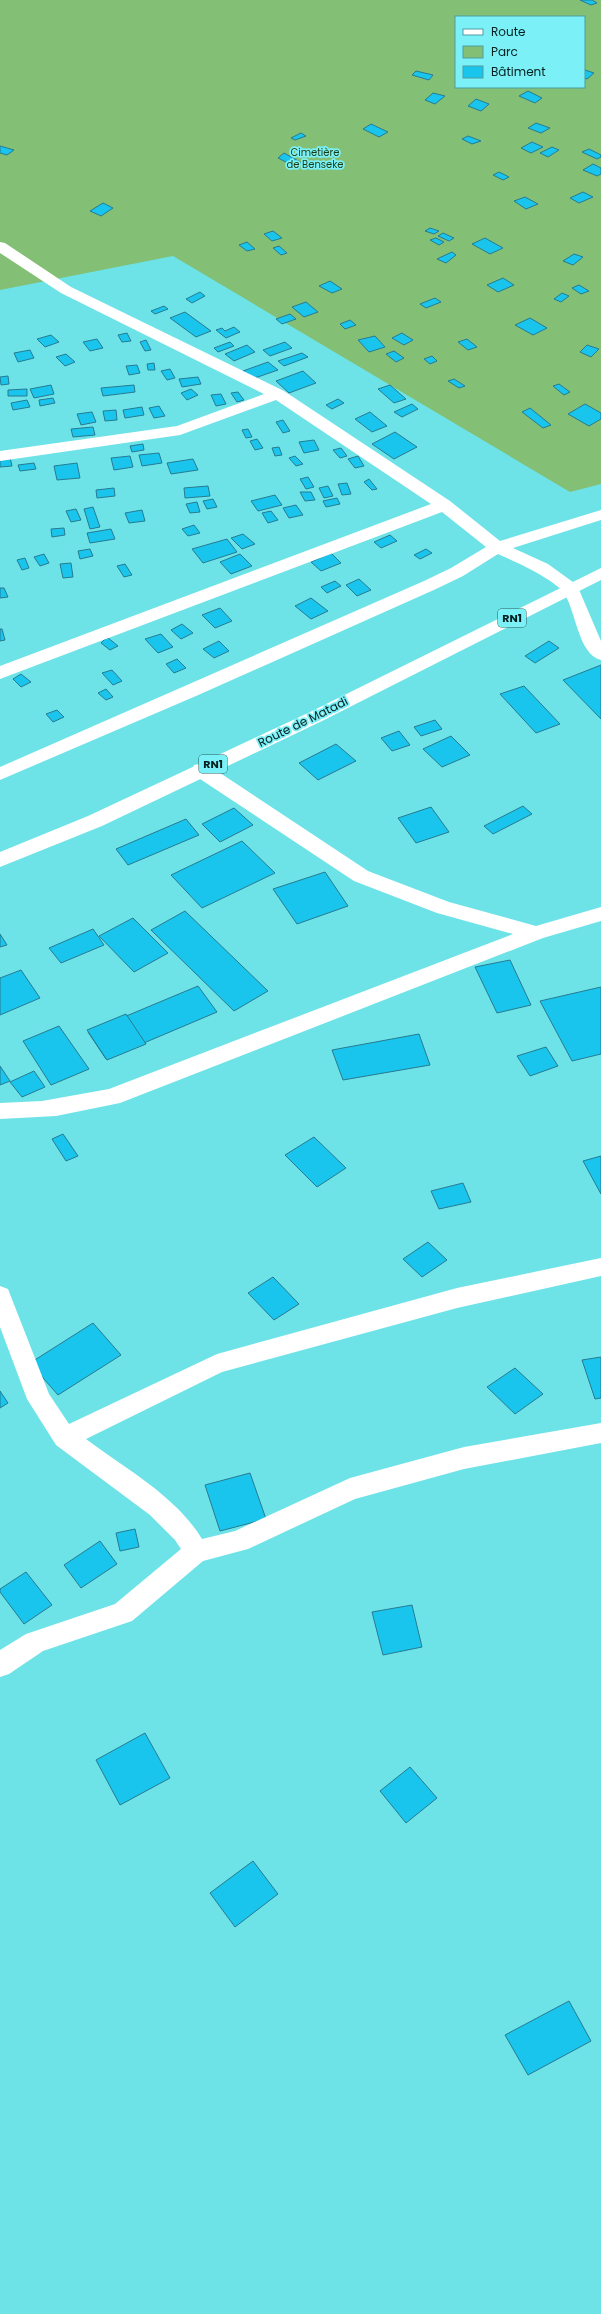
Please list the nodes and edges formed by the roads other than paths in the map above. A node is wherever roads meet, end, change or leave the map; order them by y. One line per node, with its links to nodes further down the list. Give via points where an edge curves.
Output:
1 (0, 246): 2 (main road, via 66,290)
2 (278, 394): 3 (main road, via 180,430); 4 (main road)
3 (0, 456)
4 (444, 505): 6 (main road); 10 (main road)
5 (601, 515): 6 (main road)
6 (497, 547): 8 (main road, via 542,568); 12 (main road, via 457,572 422,588)
7 (601, 573): 8 (main road, Route de Matadi / RN1)
8 (571, 589): 9 (main road, via 595,648); 11 (main road, Route de Matadi / RN1, via 315,717)
9 (601, 654)
10 (0, 673)
11 (201, 770): 13 (main road, Route de Matadi / RN1, via 95,822); 15 (main road, via 361,876 444,908)
12 (0, 774)
13 (0, 860)
14 (601, 914): 15 (main road)
15 (536, 933): 16 (main road, via 112,1097 59,1108 23,1112)
16 (0, 1111)
17 (601, 1267): 20 (main road, via 456,1298 217,1364)
18 (0, 1296): 20 (main road, via 39,1399)
19 (601, 1433): 21 (main road, via 464,1458 350,1490 239,1541)
20 (65, 1438): 21 (main road, via 159,1507 184,1532)
21 (196, 1552): 22 (main road, via 123,1613 35,1642)
22 (0, 1665)

